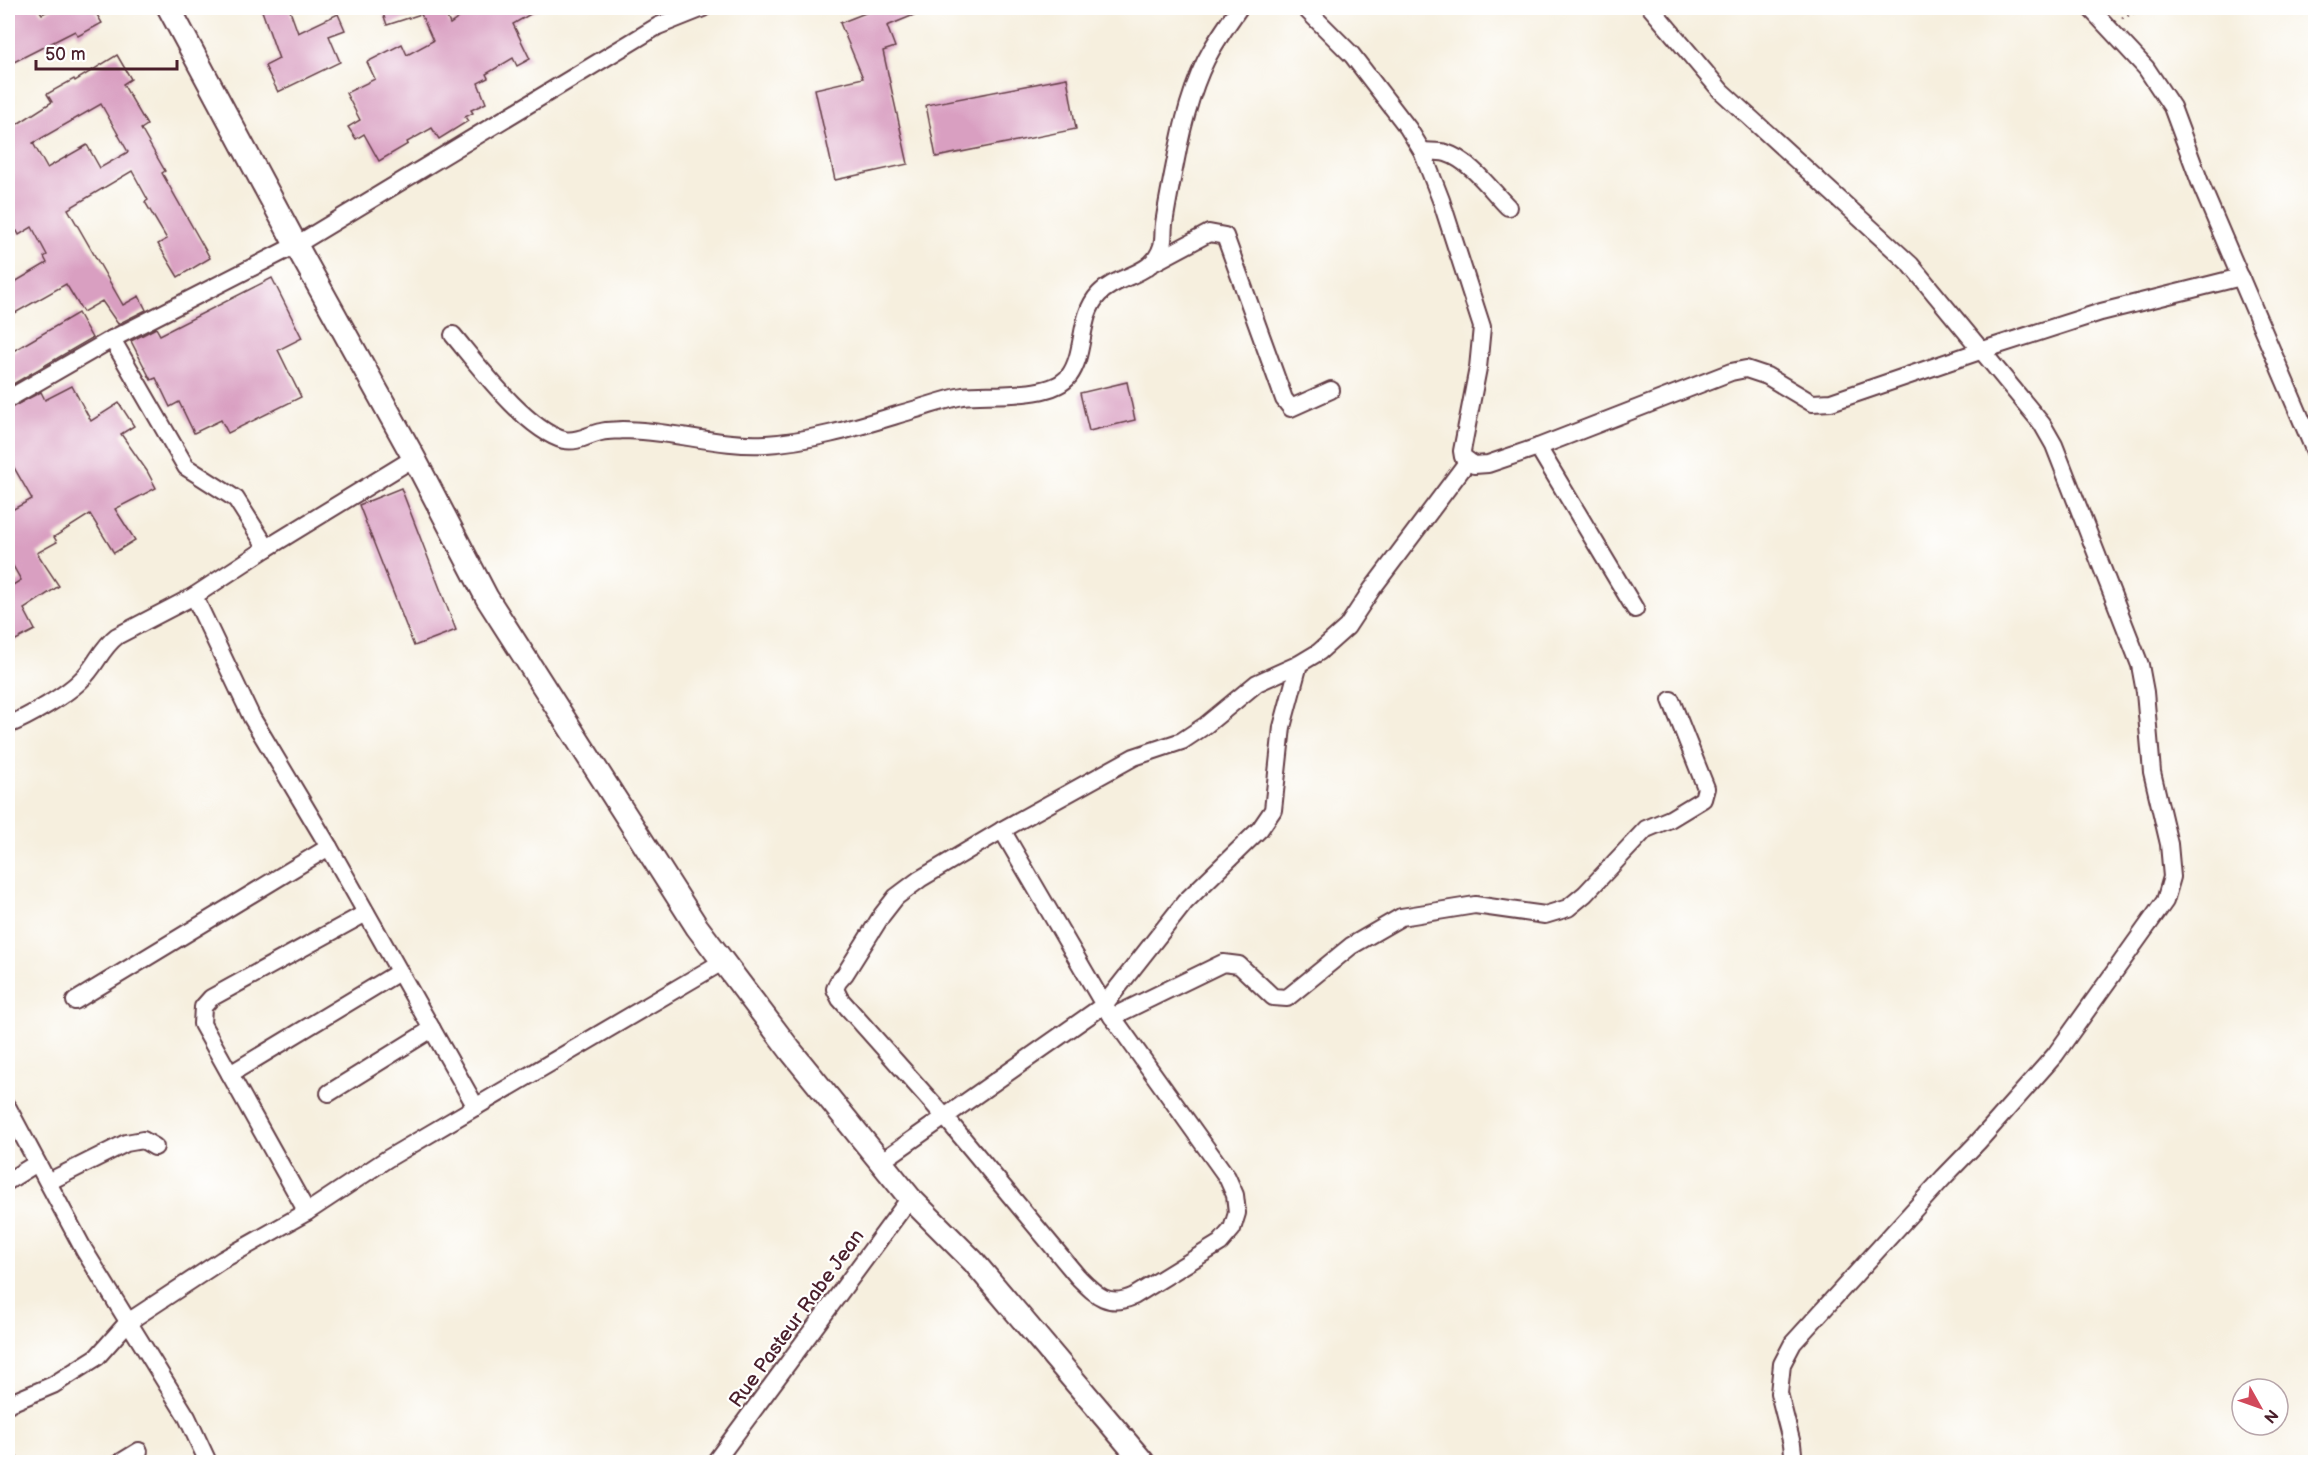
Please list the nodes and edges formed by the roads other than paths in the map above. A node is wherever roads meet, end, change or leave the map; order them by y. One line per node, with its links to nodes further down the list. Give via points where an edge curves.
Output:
1 (169, 8): 9 (main road)
2 (703, 8): 9 (street, via 658,26)
3 (1239, 8): 10 (street, via 1211,51 1196,85 1176,160 1162,246)
4 (1305, 8): 7 (street, via 1352,55)
5 (1651, 8): 14 (street, via 1721,91 1911,265)
6 (2090, 8): 11 (street, via 2146,68 2172,107)
7 (1422, 151): 8 (street, via 1455,157); 20 (street, via 1482,327 1462,451)
8 (1508, 207)
9 (296, 245): 13 (street); 19 (main road)
10 (1153, 263): 12 (street, via 1098,295 1091,306 1075,364 1062,384 1047,390 961,396 842,431 764,445 626,430 564,440 532,421 510,401); 15 (street, via 1209,233 1225,236 1284,399 1291,408)
11 (2241, 277): 14 (street, via 2101,312); 18 (street)
12 (453, 335)
13 (112, 339): 16 (street); 21 (street, via 186,467 236,499)
14 (1983, 350): 17 (street, via 1831,402 1812,403 1767,376 1746,369 1731,372); 54 (street, via 2055,445 2140,665 2152,772 2169,844 2172,877 2165,901 2055,1054 1792,1343 1782,1364 1779,1393)
15 (1331, 390)
16 (8, 399)
17 (1538, 447): 20 (street, via 1488,464 1474,465); 23 (street)
18 (2316, 454)
19 (414, 458): 21 (street); 30 (main road, via 487,598)
20 (1468, 461): 24 (street, via 1347,627)
21 (267, 548): 22 (street)
22 (194, 596): 26 (street, via 117,636 73,688); 28 (street, via 252,718)
23 (1635, 609)
24 (1299, 664): 27 (street, via 1257,683 1182,741 1134,757); 33 (street, via 1282,727 1273,810 1260,829 1185,902)
25 (1671, 700): 33 (street, via 1706,788 1703,799 1646,829 1568,908 1545,915 1475,905 1401,917 1351,946 1287,998 1273,998 1239,965 1223,963)
26 (8, 725)
27 (1002, 830): 33 (street); 39 (street, via 896,897 835,989)
28 (329, 847): 29 (street); 32 (street)
29 (366, 913): 31 (street); 35 (street, via 210,998 203,1007 202,1023)
30 (722, 962): 37 (street); 41 (main road)
31 (399, 972): 34 (street); 35 (street)
32 (75, 1001)
33 (1108, 1011): 39 (street); 39 (street, via 1227,1176 1237,1213 1232,1229 1220,1243 1134,1296 1121,1302 1106,1300 1078,1277)
34 (432, 1029): 36 (street); 37 (street)
35 (230, 1074): 46 (street)
36 (329, 1093)
37 (476, 1107): 46 (street)
38 (8, 1108): 42 (street)
39 (945, 1117): 41 (street)
40 (155, 1148): 44 (street, via 143,1140 126,1143)
41 (882, 1161): 45 (main road)
42 (37, 1163): 43 (street); 44 (street)
43 (8, 1181)
44 (48, 1182): 47 (street)
45 (910, 1198): 52 (street, Rue Pasteur Rabe Jean); 53 (main road, via 973,1261)
46 (307, 1212): 47 (street, via 222,1260)
47 (128, 1322): 48 (street, via 97,1357 53,1385); 51 (street, via 187,1417)
48 (8, 1404)
49 (139, 1451): 50 (street)
50 (121, 1462)
51 (208, 1462)
52 (715, 1462)
53 (1143, 1462)
54 (1794, 1462)

